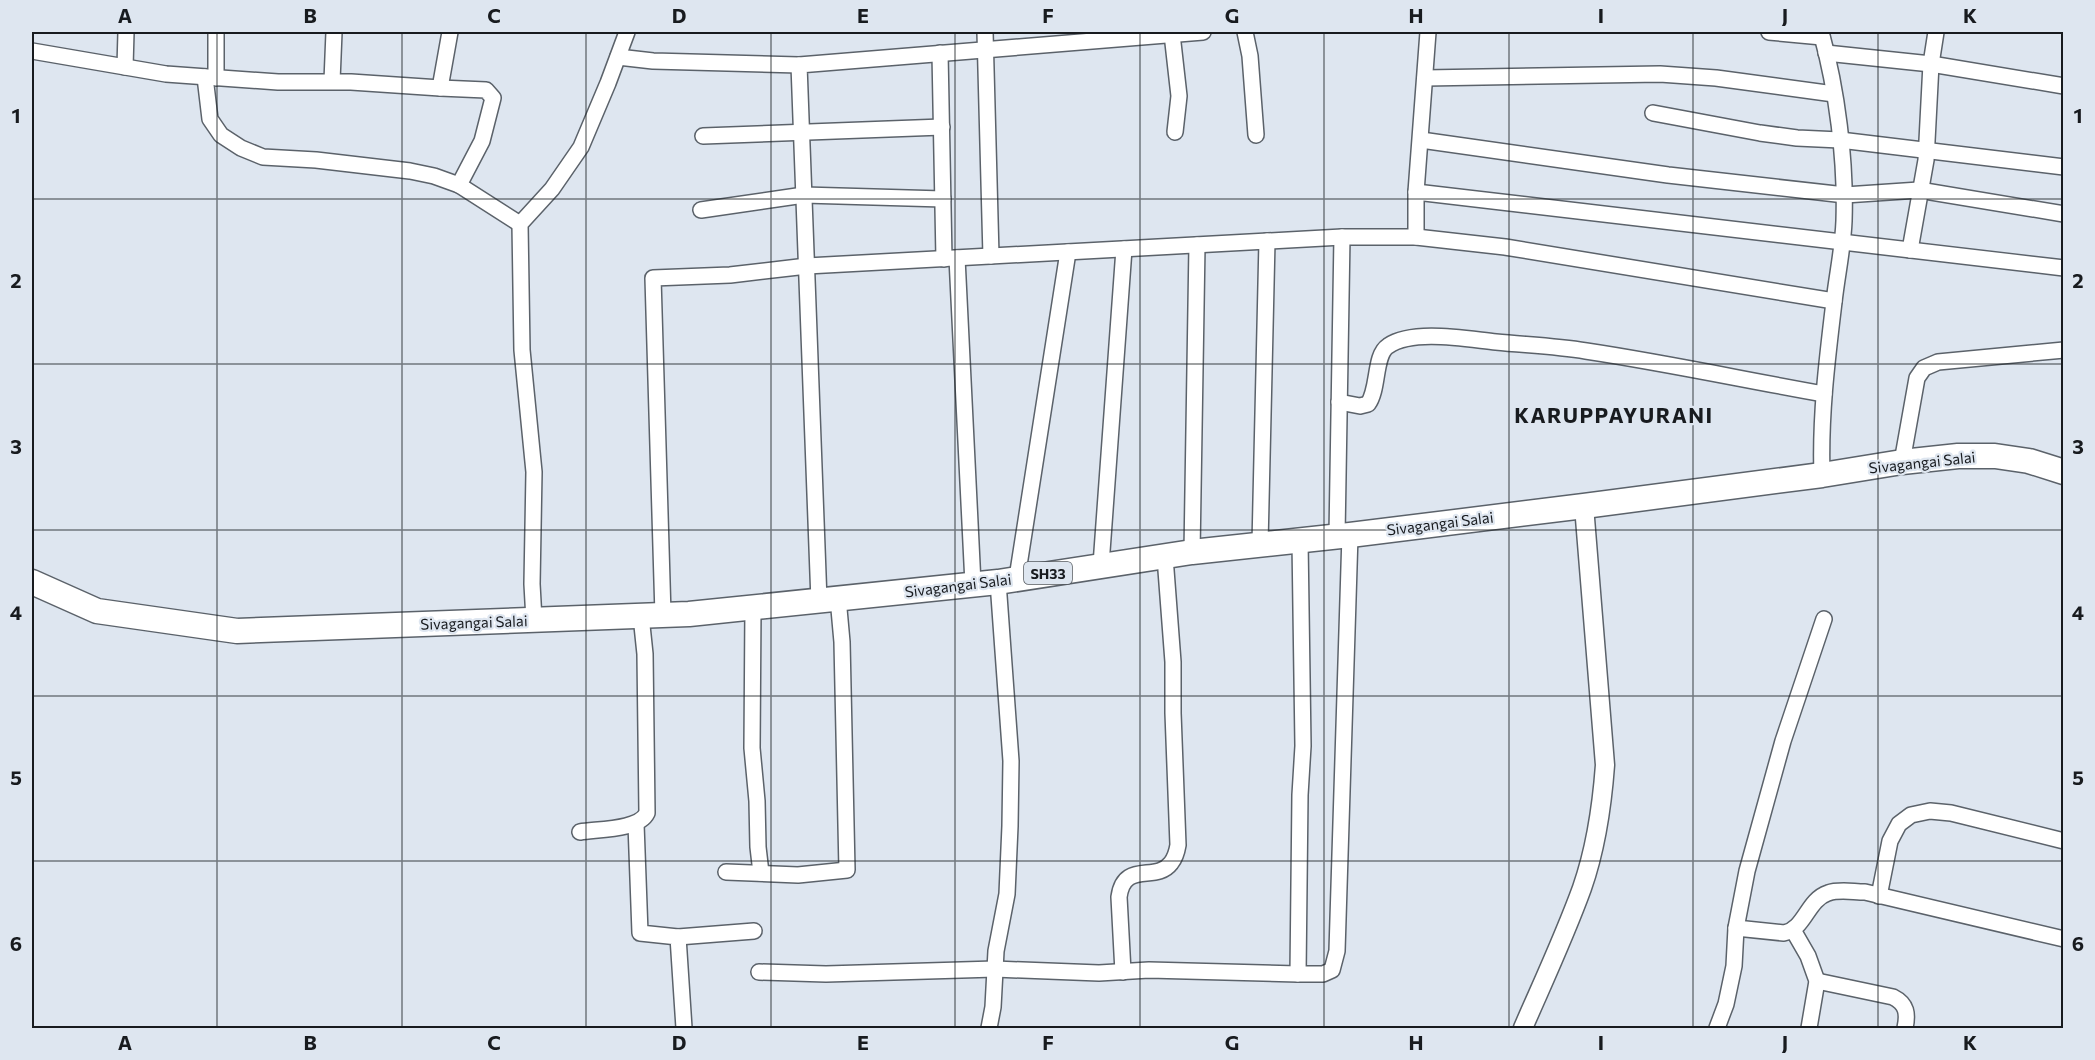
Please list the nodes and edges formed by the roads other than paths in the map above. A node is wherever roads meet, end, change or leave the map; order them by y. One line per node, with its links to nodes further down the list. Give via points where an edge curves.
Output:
1 (126, 32): 23 (street)
2 (216, 32): 24 (street)
3 (334, 32): 26 (street)
4 (450, 32): 28 (street)
5 (627, 32): 20 (street)
6 (985, 32): 16 (street)
7 (1203, 32): 13 (street)
8 (1245, 32): 34 (street)
9 (1428, 32): 25 (street)
10 (1769, 32): 14 (street)
11 (1936, 32): 21 (street)
12 (1144, 34): 13 (street); 15 (street)
13 (1172, 34): 33 (street, via 1179,96)
14 (1821, 34): 19 (street)
15 (1072, 37): 16 (street)
16 (986, 49): 18 (street); 57 (street)
17 (32, 51): 23 (street)
18 (940, 53): 22 (street); 31 (street)
19 (1826, 53): 21 (street); 29 (street)
20 (618, 57): 22 (street); 48 (street, via 581,147 552,189)
21 (1931, 64): 27 (street); 38 (street)
22 (799, 65): 32 (street)
23 (125, 67): 24 (street)
24 (210, 77): 26 (street); 40 (street, via 210,119 221,135 241,148 263,157 410,171)
25 (1425, 78): 29 (street, via 1660,74); 36 (street)
26 (332, 81): 28 (street)
27 (2064, 86)
28 (440, 88): 40 (street, via 486,90 493,98 482,141)
29 (1834, 94): 37 (street)
30 (1653, 113): 37 (street, via 1760,133)
31 (942, 127): 32 (street); 45 (street)
32 (802, 131): 35 (street); 43 (street)
33 (1175, 132)
34 (1256, 135)
35 (703, 136)
36 (1421, 140): 42 (street); 44 (street)
37 (1840, 140): 38 (street); 44 (street)
38 (1926, 150): 39 (street); 41 (street)
39 (2064, 167)
40 (459, 185): 48 (street)
41 (1919, 190): 44 (street); 47 (street); 55 (street)
42 (1416, 192): 50 (street); 52 (street)
43 (804, 195): 45 (street); 46 (street); 59 (street)
44 (1845, 195): 52 (street)
45 (943, 199): 58 (street)
46 (701, 210)
47 (2064, 214)
48 (520, 224): 82 (street, via 522,350 534,471)
49 (1341, 237): 50 (street); 51 (street); 64 (street)
50 (1416, 237): 61 (street, via 1505,247)
51 (1267, 241): 53 (street); 71 (street)
52 (1843, 242): 55 (street); 61 (street)
53 (1197, 245): 54 (street); 72 (street)
54 (1124, 249): 56 (street); 74 (street)
55 (1910, 249): 60 (street)
56 (1068, 252): 57 (street); 75 (street)
57 (992, 256): 58 (street)
58 (950, 258): 59 (street); 77 (street)
59 (807, 266): 78 (street); 80 (street, via 653,278)
60 (2064, 268)
61 (1834, 301): 63 (street)
62 (2064, 350): 65 (street, via 1938,362 1924,368 1917,378)
63 (1824, 394): 64 (street, via 1584,350 1413,337 1385,347 1379,358 1374,396 1368,404); 67 (street)
64 (1340, 402): 69 (street)
65 (1902, 462): 66 (main road, Sivagangai Salai / SH33, via 1995,456); 67 (main road, Sivagangai Salai / SH33)
66 (2064, 472)
67 (1822, 475): 68 (main road, Sivagangai Salai / SH33)
68 (1584, 506): 69 (main road, Sivagangai Salai / SH33); 101 (street, via 1605,765 1602,804 1582,887)
69 (1343, 535): 70 (main road, Sivagangai Salai / SH33); 97 (street, via 1337,951 1332,970)
70 (1300, 541): 71 (main road, Sivagangai Salai / SH33); 97 (street, via 1303,746)
71 (1260, 544): 72 (main road, Sivagangai Salai / SH33)
72 (1192, 552): 73 (main road, Sivagangai Salai / SH33)
73 (1165, 557): 74 (main road, Sivagangai Salai / SH33); 96 (street, via 1173,662 1178,845 1171,865 1125,879 1120,887)
74 (1101, 565): 75 (main road, Sivagangai Salai / SH33)
75 (1007, 580): 77 (main road, Sivagangai Salai / SH33); 94 (street, via 1011,761 1007,894)
76 (32, 582): 82 (main road, Sivagangai Salai / SH33, via 97,610 237,631)
77 (973, 585): 78 (main road, Sivagangai Salai / SH33)
78 (828, 600): 79 (main road, Sivagangai Salai / SH33); 87 (street, via 842,642 847,870 798,875)
79 (753, 607): 80 (main road, Sivagangai Salai / SH33); 87 (street, via 752,748)
80 (652, 615): 82 (main road, Sivagangai Salai / SH33); 83 (street, via 645,654 647,813)
81 (1824, 618): 89 (street, via 1783,741 1747,871)
82 (534, 620)
83 (636, 824): 84 (street); 92 (street, via 640,933)
84 (580, 832)
85 (2064, 841): 88 (street, via 1951,813 1930,811 1911,815 1899,824 1890,841)
86 (726, 872): 87 (street)
87 (761, 873)
88 (1880, 896): 90 (street, via 1840,891 1827,894 1815,901); 93 (street)
89 (1736, 928): 90 (street, via 1784,933); 102 (street, via 1734,966)
90 (1793, 930): 98 (street)
91 (754, 931): 92 (street)
92 (678, 937): 99 (street)
93 (2064, 939)
94 (994, 969): 95 (street); 96 (street); 100 (street)
95 (759, 972)
96 (1123, 972): 97 (street)
97 (1298, 974)
98 (1817, 981): 103 (street); 104 (street, via 1902,1001 1907,1018)
99 (684, 1029)
100 (988, 1029)
101 (1523, 1029)
102 (1717, 1029)
103 (1809, 1029)
104 (1905, 1029)

